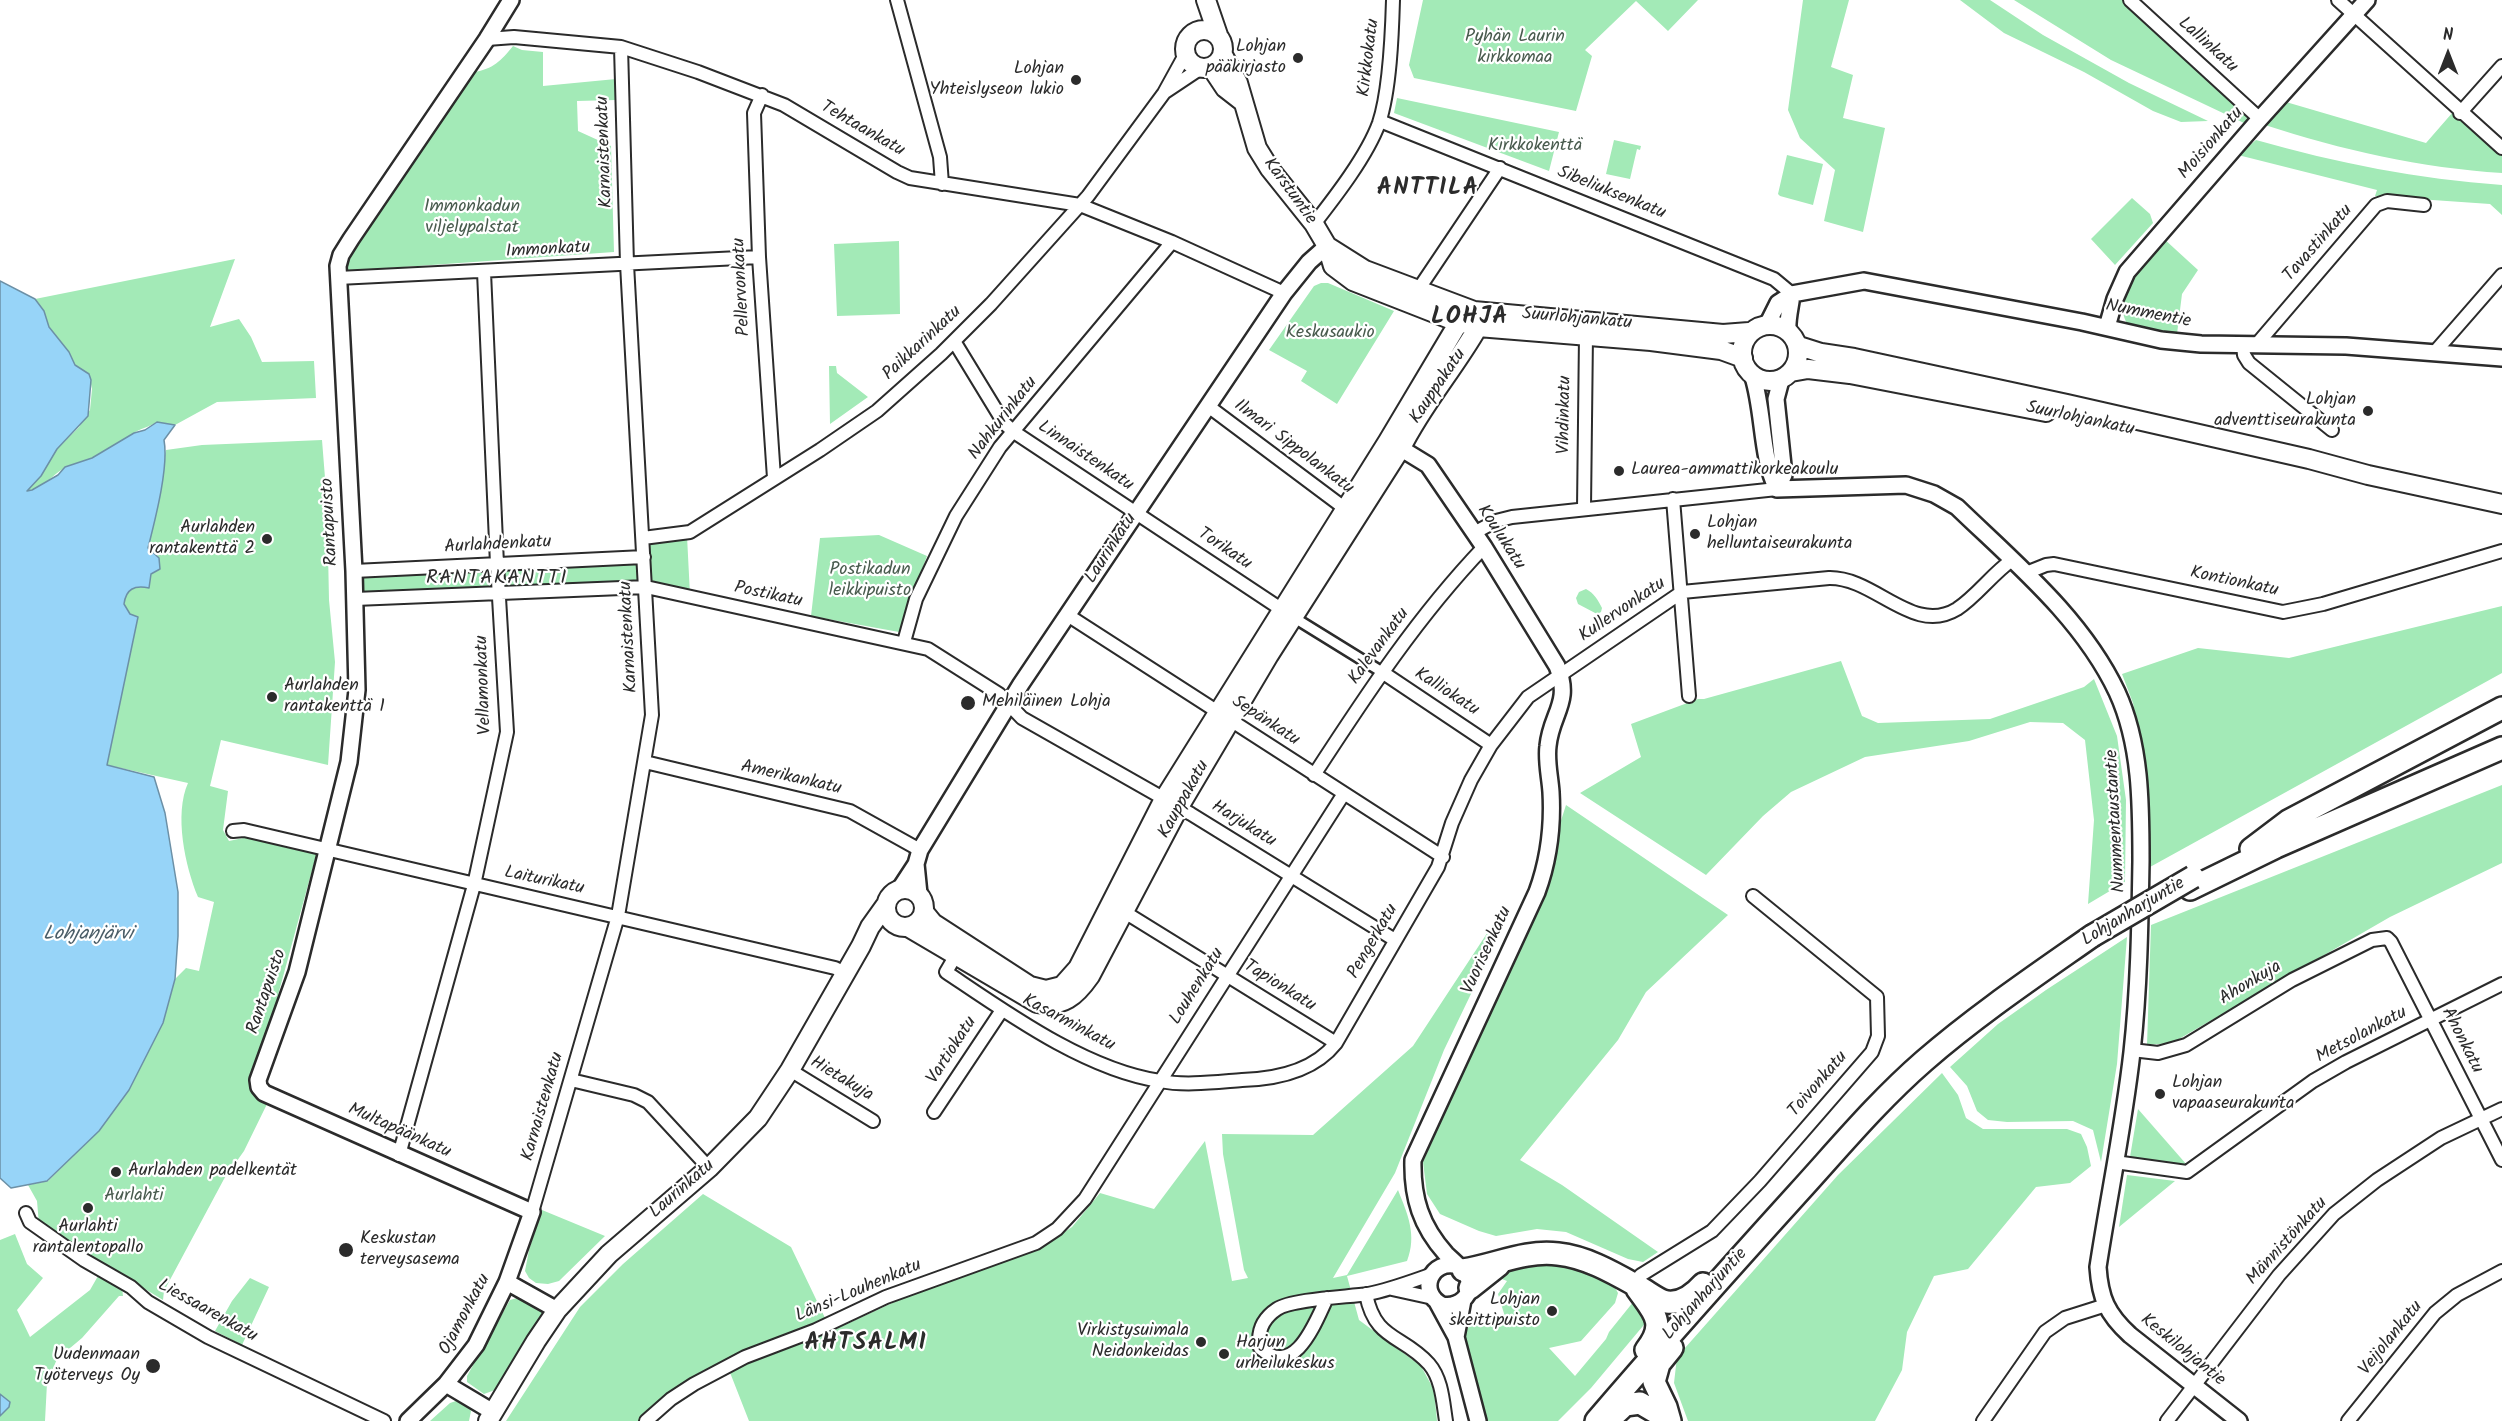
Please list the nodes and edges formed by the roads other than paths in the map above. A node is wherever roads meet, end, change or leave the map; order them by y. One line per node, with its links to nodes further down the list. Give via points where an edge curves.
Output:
1 (510, 0): 11 (street, Rantapuisto)
2 (897, 0): 23 (street, via 940,157)
3 (1206, 0): 9 (main road); 10 (main road)
4 (1393, 0): 20 (street, Kirkkokatu, via 1394,24)
5 (2130, 0): 19 (street, Lallinkatu)
6 (2338, 0): 8 (street)
7 (2367, 0): 8 (street, Moisionkatu)
8 (2354, 15): 18 (street); 19 (street, Moisionkatu)
9 (1193, 34): 10 (main road, via 1203,30); 13 (main road, via 1186,42)
10 (1218, 35): 14 (main road, via 1223,45)
11 (487, 39): 12 (street, Tehtaankatu, via 514,36); 33 (street, Rantapuisto, via 341,255)
12 (621, 46): 17 (street, Tehtaankatu); 30 (street, Karnaistenkatu)
13 (1186, 53): 14 (main road, via 1191,63); 16 (street, Paikkarinkatu)
14 (1212, 63): 16 (street, Paikkarinkatu); 26 (main road, Karstuntie, via 1225,88 1243,102 1257,148 1270,169)
15 (2502, 66): 18 (street)
16 (1164, 93): 24 (street, Paikkarinkatu)
17 (762, 95): 23 (street, Tehtaankatu, via 897,172); 29 (street, Pellervonkatu, via 754,113)
18 (2460, 113): 21 (street)
19 (2260, 119): 39 (street, Moisionkatu, via 2127,272)
20 (1380, 121): 22 (street, Sibeliuksenkatu); 26 (street, via 1370,144)
21 (2502, 148)
22 (1500, 168): 34 (street); 36 (street, Sibeliuksenkatu, via 1773,279)
23 (942, 184): 24 (street, Tehtaankatu)
24 (1080, 204): 27 (street, Tehtaankatu); 43 (street, Paikkarinkatu)
25 (2424, 205): 44 (street, Tavastinkatu, via 2387,201 2376,205)
26 (1314, 224): 28 (main road, Karstuntie)
27 (1172, 242): 35 (street, Tehtaankatu); 53 (street, Nahkurinkatu)
28 (1327, 246): 34 (main road, Suurlohjankatu, via 1365,270); 35 (street, Laurinkatu); 37 (main road, Suurlohjankatu, via 1333,266 1353,281)
29 (759, 257): 30 (street, Immonkatu); 56 (street, Pellervonkatu)
30 (627, 264): 31 (street, Immonkatu); 64 (street, Karnaistenkatu)
31 (484, 272): 33 (street, Immonkatu); 69 (street, Vellamonkatu)
32 (2502, 275): 46 (street)
33 (338, 278): 70 (street, Rantapuisto)
34 (1418, 290): 37 (main road, Suurlohjankatu)
35 (1284, 293): 51 (street, Laurinkatu)
36 (1792, 294): 38 (street, via 1778,303); 39 (street, Nummentie, via 1864,281); 40 (street)
37 (1470, 320): 41 (main road, Suurlohjankatu, via 1723,334); 42 (main road, Suurlohjankatu); 54 (main road, Kauppakatu, via 1467,346)
38 (1767, 325): 40 (main road); 41 (main road)
39 (2107, 327): 44 (street, Nummentie, via 2201,344)
40 (1788, 331): 45 (main road)
41 (1749, 332): 47 (main road)
42 (1586, 335): 47 (main road, Suurlohjankatu, via 1709,348); 59 (street, Vihdinkatu)
43 (954, 341): 53 (street, Linnaistenkatu, via 1004,423); 56 (street, Paikkarinkatu, via 877,411)
44 (2250, 344): 46 (street, Nummentie); 52 (street, via 2244,355 2249,363)
45 (1799, 346): 49 (main road, via 1798,359); 55 (main road, Suurlohjankatu, via 2309,459)
46 (2434, 353): 48 (street, Nummentie)
47 (1743, 358): 50 (main road)
48 (2502, 358)
49 (1786, 376): 50 (main road, via 1765,382); 55 (main road, Suurlohjankatu, via 1808,369 1850,374 2308,469); 57 (street, via 1776,399 1784,475)
50 (1753, 377): 57 (street, via 1760,399 1770,475)
51 (1208, 406): 61 (street, Laurinkatu); 62 (street, Ilmari Sippolankatu)
52 (2332, 430)
53 (1014, 432): 61 (street, Linnaistenkatu); 78 (street, Nahkurinkatu, via 956,516 916,599)
54 (1394, 445): 62 (main road, Kauppakatu); 63 (street, Koulukatu, via 1428,465)
55 (2368, 476): 60 (main road, Suurlohjankatu)
56 (774, 478): 64 (street, Paikkarinkatu, via 690,532)
57 (1777, 489): 58 (street); 68 (street, Nummentaustantie, via 1906,485 1957,507)
58 (1673, 499): 59 (street); 73 (street)
59 (1584, 502): 63 (street, via 1496,521)
60 (2502, 504)
61 (1136, 513): 76 (street, Torikatu); 77 (street, Laurinkatu)
62 (1351, 513): 76 (main road, Kauppakatu)
63 (1474, 533): 65 (street, Koulukatu)
64 (643, 538): 67 (street, Karnaistenkatu)
65 (1484, 547): 79 (street, Kalevankatu, via 1448,584); 80 (street, Koulukatu)
66 (2502, 551): 71 (street, Kontionkatu, via 2323,604 2283,612 2054,564)
67 (644, 557): 69 (street, Aurlahdenkatu); 72 (street, Karnaistenkatu)
68 (2012, 560): 71 (street, Nummentaustantie); 73 (street, Kullervonkatu, via 1958,608 1934,617 1916,614 1846,578)
69 (497, 564): 70 (street, Aurlahdenkatu); 74 (street, Vellamonkatu)
70 (354, 571): 75 (street, Rantapuisto)
71 (2025, 573): 117 (street, Nummentaustantie, via 2073,623 2099,660 2117,691 2134,743 2141,834)
72 (646, 587): 74 (street); 78 (street, Postikatu); 88 (street, Karnaistenkatu, via 652,715)
73 (1682, 592): 80 (street, Kullervonkatu); 81 (street)
74 (499, 593): 75 (street); 99 (street, Vellamonkatu, via 507,732)
75 (355, 599): 93 (street, Rantapuisto, via 357,690 349,762)
76 (1287, 613): 79 (street); 84 (main road, Kauppakatu)
77 (1069, 616): 82 (street, Laurinkatu); 84 (street, Sepänkatu)
78 (904, 642): 82 (street, Postikatu, via 928,649)
79 (1382, 672): 86 (street, Kalliokatu); 89 (street, Kalevankatu)
80 (1561, 675): 86 (street, Kullervonkatu, via 1528,697); 133 (street, Vuorisenkatu, via 1562,700 1548,745 1551,832 1546,867 1413,1160 1415,1197)
81 (1689, 696)
82 (1010, 703): 91 (street, Harjukatu, via 1022,717); 95 (street, Laurinkatu)
83 (2502, 708): 94 (highway, via 2288,821)
84 (1224, 716): 89 (street, Sepänkatu); 91 (main road, Kauppakatu)
85 (2502, 734): 94 (highway, Lohjanharjuntie)
86 (1491, 744): 96 (street, Kullervonkatu, via 1452,823)
87 (2502, 751): 98 (highway, Lohjanharjuntie)
88 (645, 762): 95 (street, Amerikankatu, via 850,811); 105 (street, Karnaistenkatu)
89 (1314, 775): 90 (street, Sepänkatu)
90 (1343, 795): 96 (street, Sepänkatu); 97 (street, Louhenkatu)
91 (1172, 803): 97 (street, Harjukatu); 104 (main road, Kauppakatu)
92 (233, 831): 93 (street, Laiturikatu)
93 (328, 848): 99 (street, Laiturikatu); 119 (street, Rantapuisto, via 297,972)
94 (2251, 849): 98 (highway, Lohjanharjuntie)
95 (918, 857): 100 (street, Laurinkatu); 102 (street)
96 (1443, 857): 108 (street, Pengerkatu)
97 (1289, 876): 108 (street, Harjukatu); 112 (street, Louhenkatu)
98 (2192, 883): 134 (highway, Lohjanharjuntie, bridge, via 2022,984 1926,1060 1900,1083)
99 (474, 885): 105 (street, Laiturikatu); 126 (street, Vellamonkatu)
100 (899, 890): 102 (main road, via 909,889); 103 (main road)
101 (1753, 897): 139 (street, Toivonkatu, via 1877,997 1878,1036 1872,1052 1712,1231 1641,1275)
102 (921, 903): 104 (main road, Kauppakatu, via 933,924 1030,986 1046,990 1068,981); 106 (main road, via 919,922)
103 (885, 906): 106 (main road, via 887,917); 109 (main road, Laurinkatu)
104 (1118, 908): 110 (main road, Kauppakatu, via 1090,976 1078,993 1064,1002 1048,1005 1027,999); 112 (street, Tapionkatu)
105 (618, 916): 111 (street, Laiturikatu); 120 (street, Karnaistenkatu)
106 (902, 926): 109 (main road, Laurinkatu); 110 (main road, Kauppakatu)
107 (2388, 938): 115 (street, Ahonkatu); 117 (street, Ahonkuja, via 2372,940 2292,980 2186,1045 2158,1053)
108 (1395, 940): 116 (street, Pengerkatu)
109 (861, 946): 111 (main road, Laurinkatu)
110 (956, 955): 114 (street, Kasarminkatu, via 946,972)
111 (845, 973): 118 (main road, Laurinkatu)
112 (1227, 976): 116 (street, Tapionkatu); 121 (street, Louhenkatu)
113 (2502, 984): 115 (street, Metsolankatu)
114 (1002, 1010): 121 (street, Kasarminkatu, via 1077,1053); 123 (street, Vartiokatu)
115 (2430, 1020): 124 (street, Ahonkatu); 128 (street, Metsolankatu, via 2313,1082 2187,1172)
116 (1336, 1043): 121 (street, Kasarminkatu, via 1314,1064 1275,1077)
117 (2132, 1050): 128 (street, Nummentaustantie)
118 (790, 1070): 125 (street, Hietakuja); 129 (main road, Laurinkatu, via 744,1135)
119 (258, 1080): 126 (street, Multapäänkatu, via 264,1093)
120 (571, 1080): 129 (street, via 648,1102); 131 (street, Karnaistenkatu)
121 (1160, 1082): 130 (street, Louhenkatu)
122 (2502, 1109): 124 (street, Männistönkatu)
123 (934, 1113)
124 (2482, 1120): 127 (street, Ahonkatu); 150 (street, Männistönkatu, via 2422,1150 2334,1214 2279,1275)
125 (873, 1121)
126 (399, 1155): 131 (street, Multapäänkatu)
127 (2502, 1161)
128 (2115, 1162): 144 (street, Nummentaustantie, via 2098,1267 2099,1290)
129 (709, 1168): 145 (main road, Laurinkatu, via 609,1254)
130 (1085, 1199): 156 (street, Länsi-Louhenkatu, via 1057,1229 1036,1243 886,1297 745,1357 694,1384)
131 (532, 1212): 138 (street, Ojamonkatu)
132 (26, 1213): 154 (street, Liessaarenkatu, via 30,1222 84,1260 208,1337)
133 (1429, 1233): 136 (street, Vuorisenkatu); 137 (street, Vuorisenkatu)
134 (1749, 1247): 139 (highway, via 1729,1255 1695,1294 1682,1300 1666,1302); 146 (highway, Lohjanharjuntie)
135 (2502, 1271): 163 (street, Veijolankatu, via 2457,1295 2434,1313)
136 (1432, 1273): 137 (street, via 1445,1265); 140 (street); 143 (street, via 1428,1287)
137 (1464, 1281): 139 (highway, via 1529,1253 1561,1254 1597,1265); 143 (street, via 1448,1306); 147 (street)
138 (507, 1282): 145 (street); 149 (street, Ojamonkatu, via 476,1345)
139 (1633, 1284): 148 (highway, via 1656,1315 1658,1324 1656,1337 1637,1361)
140 (1392, 1288): 141 (street); 143 (street)
141 (1366, 1294): 142 (street); 157 (street, via 1369,1311 1378,1326 1421,1357 1437,1377)
142 (1327, 1298): 142 (street, via 1279,1307 1258,1334 1260,1348 1279,1358 1293,1354)
143 (1435, 1300): 147 (street)
144 (2106, 1305): 150 (street, Keskilohjantie, via 2114,1320 2130,1335); 153 (street, via 2065,1318 2045,1332)
145 (557, 1310): 151 (main road, Laurinkatu)
146 (1683, 1320): 148 (highway, Lohjanharjuntie); 152 (highway, via 1674,1346 1659,1364 1654,1382)
147 (1456, 1337): 158 (street)
148 (1629, 1383): 159 (highway, Lohjanharjuntie)
149 (446, 1384): 151 (street); 155 (street, Ojamonkatu)
150 (2194, 1386): 161 (street, Männistönkatu); 162 (street, Keskilohjantie)
151 (491, 1417)
152 (1669, 1420): 160 (highway, via 1641,1403 1625,1406)
153 (1984, 1420)
154 (384, 1421)
155 (408, 1421)
156 (646, 1421)
157 (1446, 1421)
158 (1478, 1421)
159 (1596, 1421)
160 (1608, 1421)
161 (2167, 1421)
162 (2239, 1421)
163 (2348, 1421)

